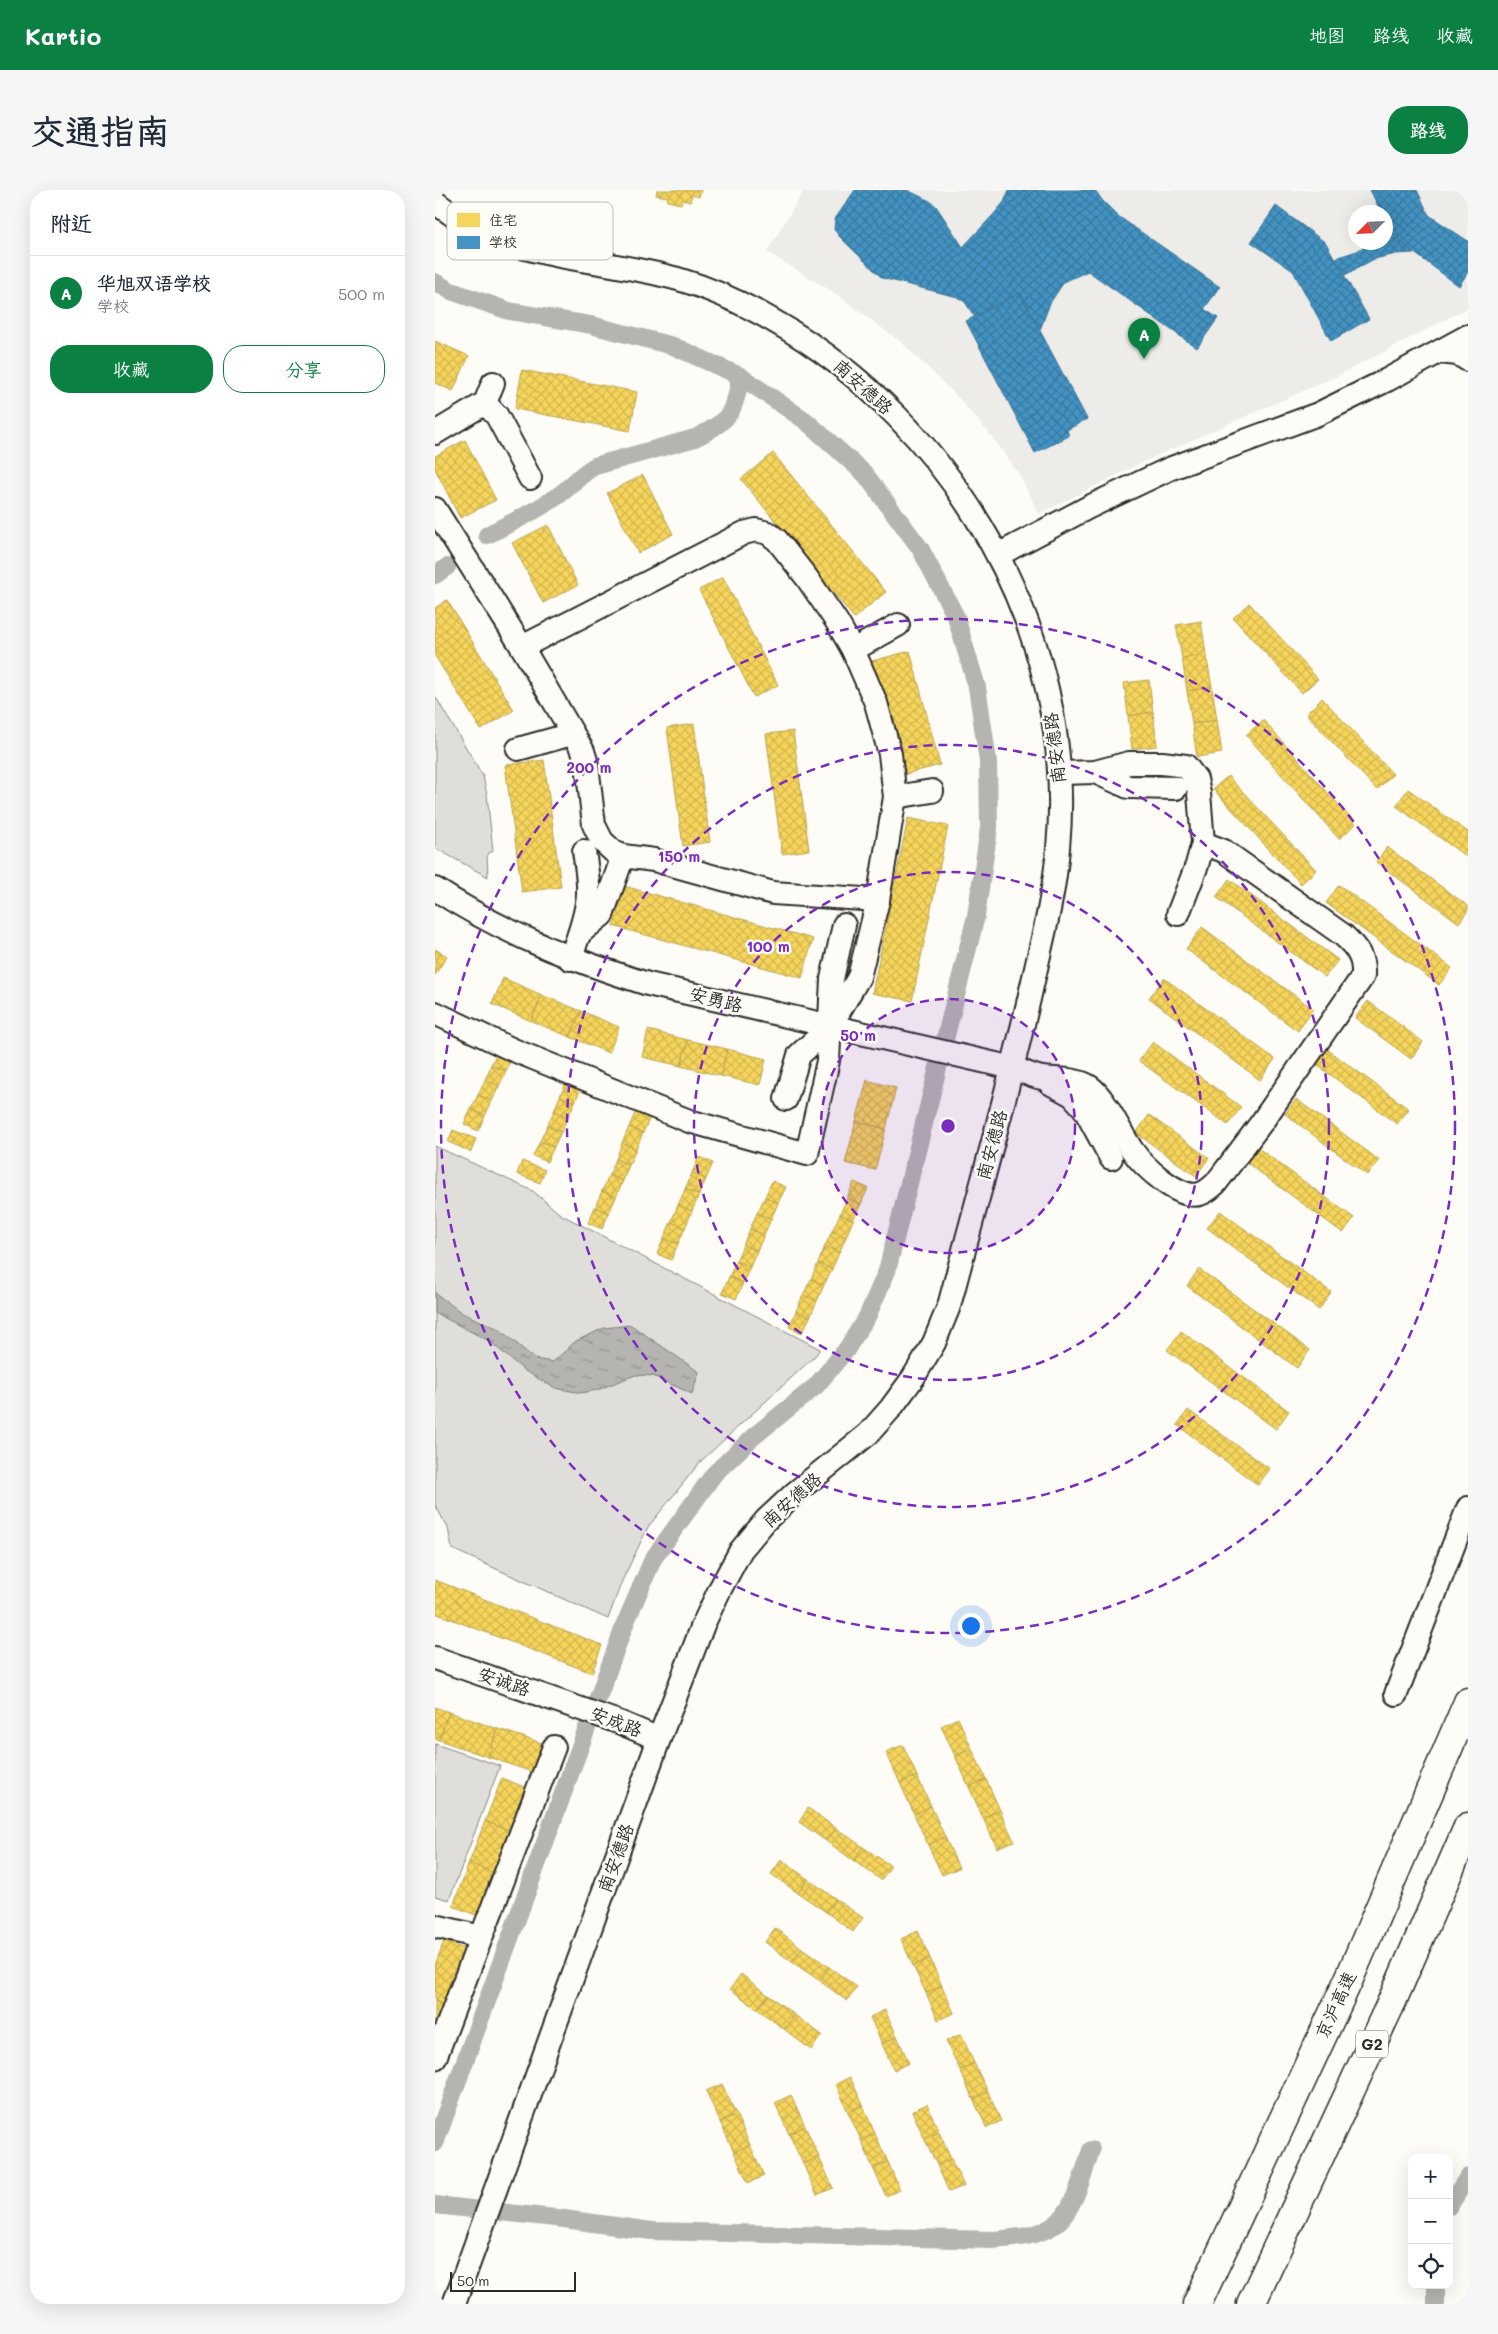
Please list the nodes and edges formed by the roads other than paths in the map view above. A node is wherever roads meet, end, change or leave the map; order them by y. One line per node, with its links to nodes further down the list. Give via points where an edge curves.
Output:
1 (435, 202): 2 (street, 南安德路)
2 (447, 211)
3 (583, 260): 12 (street, 南安德路, via 679,279 733,300 772,320 827,355 880,400 926,447 965,498)
4 (1468, 336): 5 (street)
5 (1439, 352): 6 (street, via 1458,354); 12 (street, via 1318,414 1169,469)
6 (1468, 360)
7 (493, 383): 8 (street)
8 (485, 403): 9 (street); 10 (street, via 497,416)
9 (435, 433)
10 (530, 478)
11 (435, 509): 14 (street)
12 (998, 555): 19 (street, 南安德路, via 1025,616 1042,668)
13 (898, 625): 15 (street)
14 (521, 647): 15 (street, via 685,562 756,530 768,533 789,553); 16 (street)
15 (853, 650): 22 (street, via 881,718)
16 (572, 734): 17 (street); 25 (street, via 587,764 597,834 606,846)
17 (518, 749)
18 (1095, 772): 19 (street); 20 (street, via 1128,787); 23 (street, via 1129,763 1162,762 1186,766 1196,779)
19 (1061, 773): 34 (street, 南安德路, via 1058,848 1049,913)
20 (1177, 788)
21 (932, 791): 22 (street)
22 (895, 796): 27 (street)
23 (1203, 843): 28 (street); 35 (street, via 1224,851 1357,947 1364,963 1363,976 1356,989 1215,1184 1199,1195 1173,1188 1145,1165 1091,1087)
24 (584, 851): 30 (street, via 588,894)
25 (623, 856): 27 (street, via 654,860 773,893); 30 (street, via 601,915)
26 (435, 889): 31 (street, 安勇路, via 503,928)
27 (878, 900): 33 (street, via 859,977)
28 (1178, 914)
29 (844, 925): 33 (street, via 832,979)
30 (580, 933): 31 (street)
31 (570, 959): 33 (street, 安勇路, via 648,984)
32 (435, 1014): 33 (street, via 511,1050 689,1121 807,1154 827,1061)
33 (830, 1027): 34 (street, 安勇路); 36 (street, via 799,1055)
34 (1013, 1068): 35 (street, 安勇路); 43 (street, 南安德路, via 949,1306 934,1343 913,1378 868,1434 765,1520 741,1550 703,1625)
35 (1040, 1077): 37 (street, via 1072,1095 1084,1108)
36 (786, 1099)
37 (1111, 1158)
38 (1468, 1508): 40 (street)
39 (435, 1658): 42 (street, 安诚路)
40 (1395, 1694)
41 (1468, 1702): 50 (highway, 京沪高速, via 1349,1979)
42 (573, 1706): 43 (street, 安成路)
43 (659, 1739): 49 (street, 南安德路)
44 (553, 1747): 47 (street)
45 (1468, 1827): 51 (highway, G2, via 1393,1999)
46 (435, 1926): 47 (street)
47 (481, 1937): 48 (street)
48 (435, 2058)
49 (454, 2304)
50 (1197, 2304)
51 (1251, 2304)

